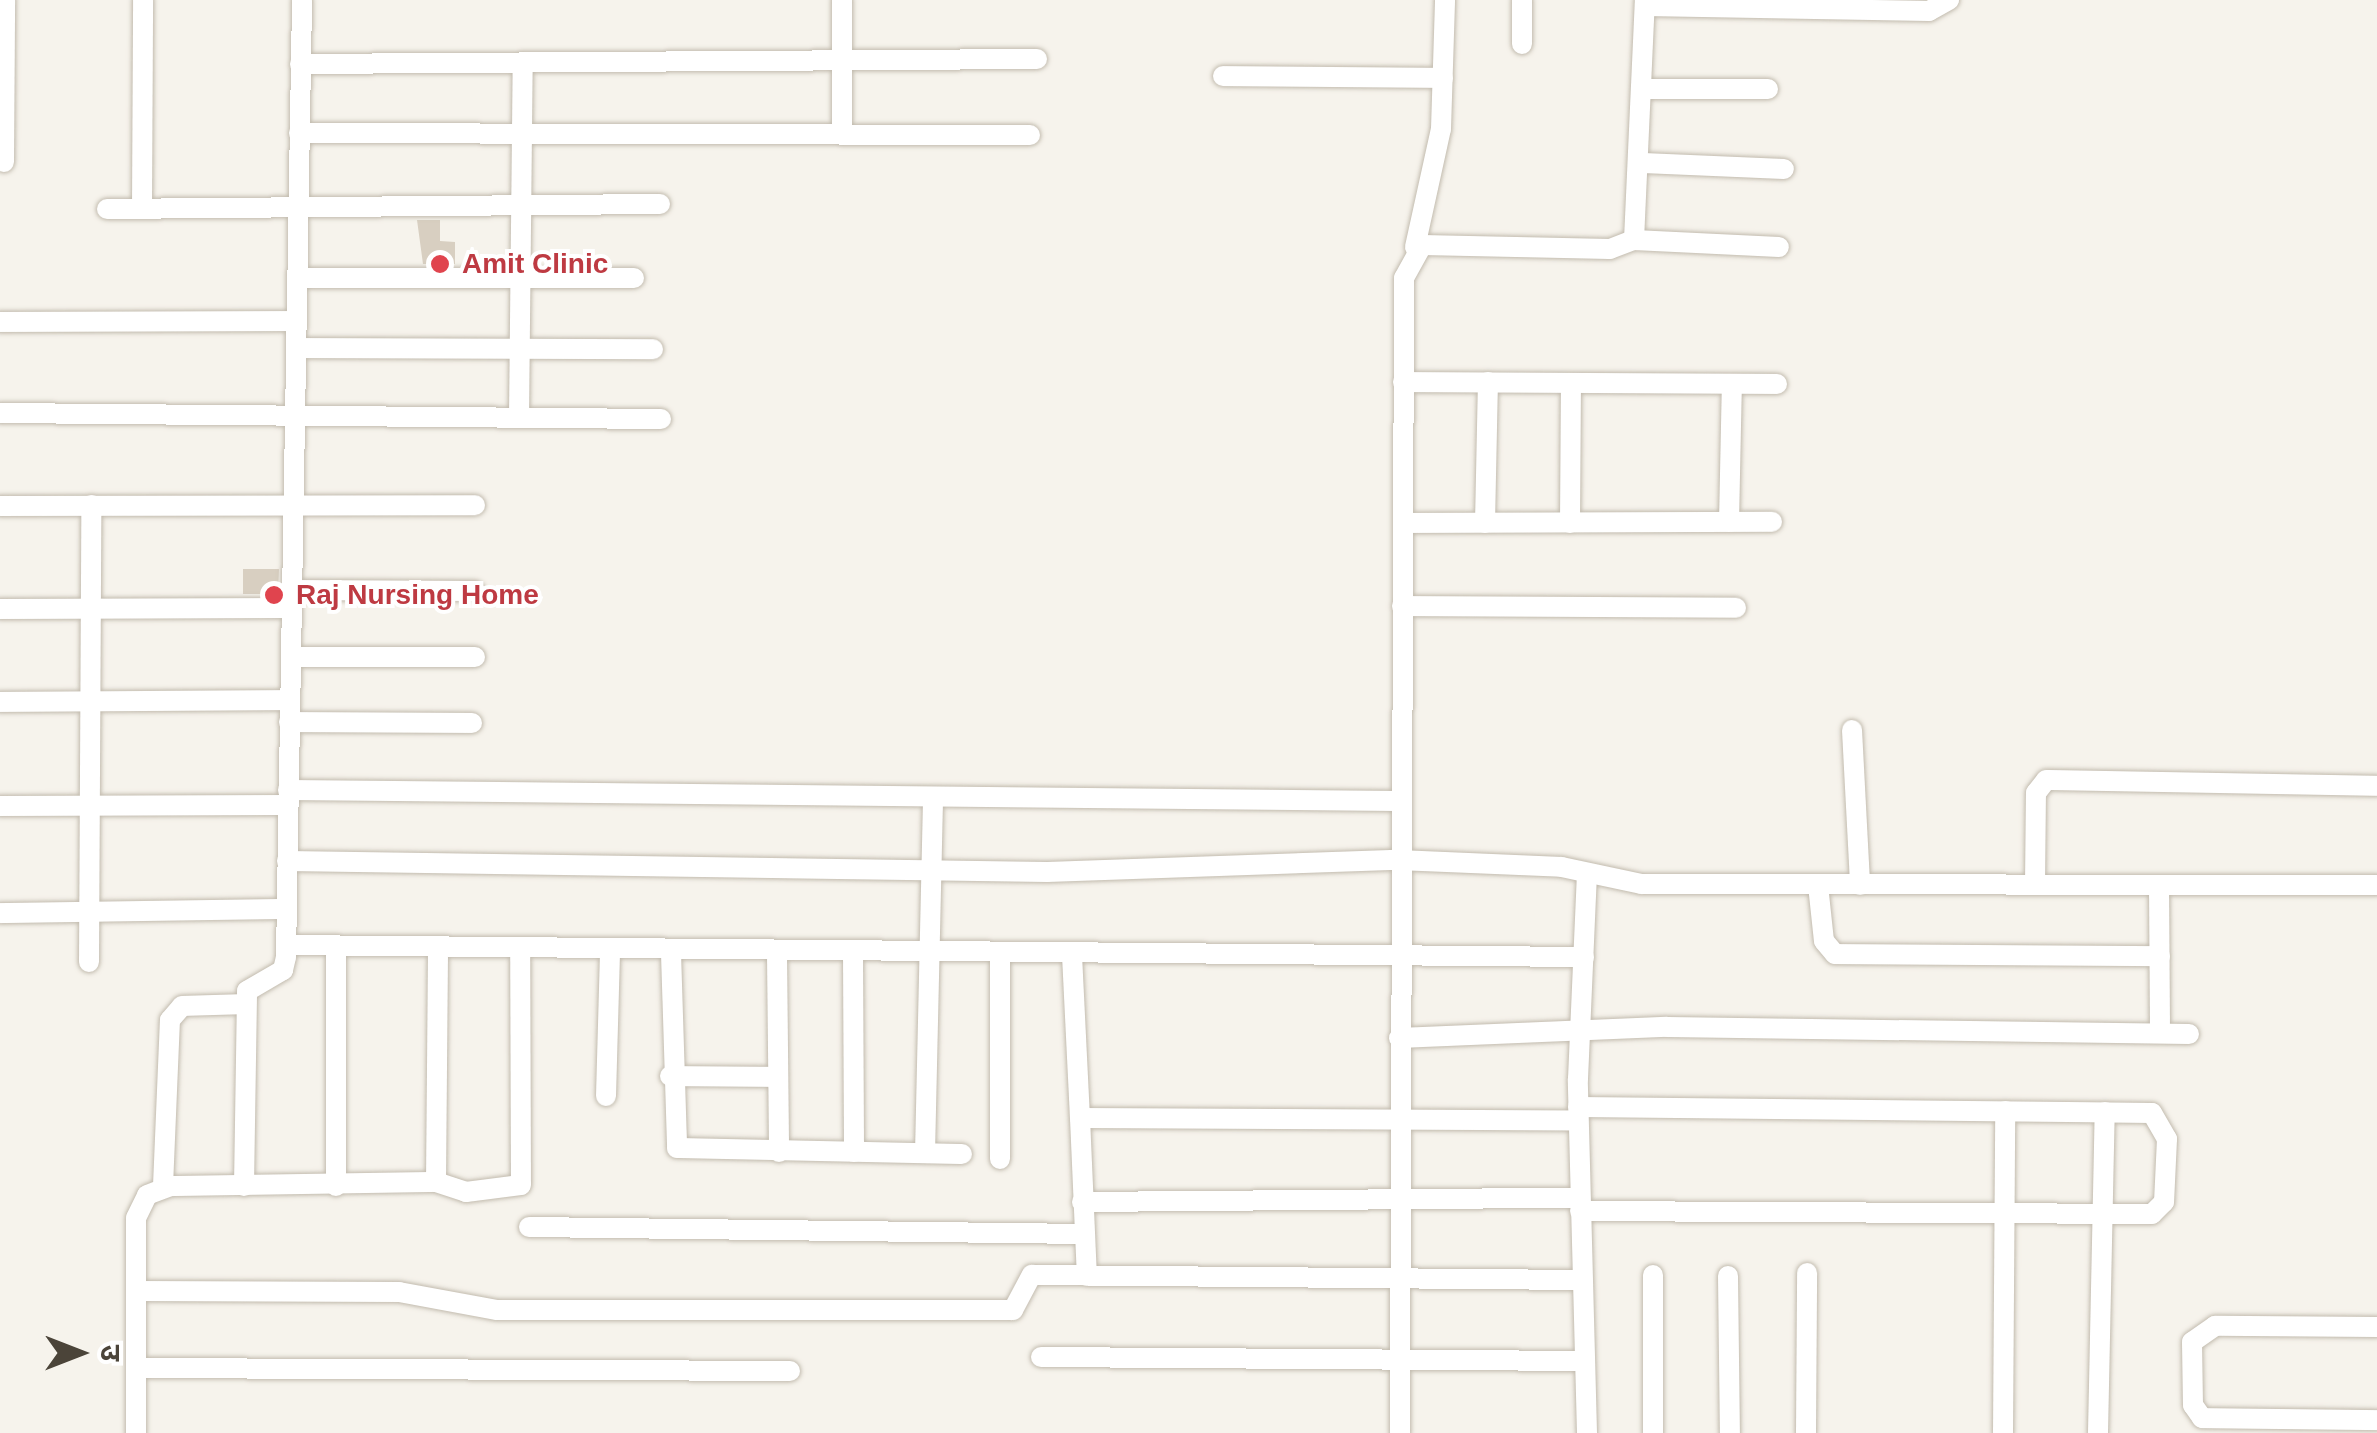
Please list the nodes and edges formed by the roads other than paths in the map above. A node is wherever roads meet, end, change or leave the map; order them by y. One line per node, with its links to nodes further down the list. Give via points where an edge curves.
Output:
1 (5, 0): 22 (street)
2 (143, 0): 29 (street)
3 (302, 0): 12 (street)
4 (842, 0): 10 (street)
5 (1445, 0): 15 (street)
6 (1522, 0): 9 (street)
7 (1949, 0): 8 (street, via 1928,11)
8 (1645, 3): 16 (street)
9 (1522, 44)
10 (842, 59): 11 (street); 13 (street); 18 (street)
11 (1037, 59)
12 (300, 64): 13 (street); 19 (street)
13 (523, 64): 20 (street)
14 (1223, 76): 15 (street)
15 (1442, 78): 31 (street, via 1436,164)
16 (1644, 89): 17 (street); 23 (street)
17 (1768, 89)
18 (842, 132): 20 (street); 21 (street)
19 (299, 133): 20 (street); 27 (street)
20 (524, 133): 26 (street)
21 (1030, 135)
22 (4, 162)
23 (1644, 163): 24 (street); 30 (street)
24 (1784, 169)
25 (660, 204): 26 (street)
26 (520, 207): 27 (street); 34 (street)
27 (298, 208): 29 (street); 33 (street)
28 (107, 209): 29 (street)
29 (142, 209)
30 (1634, 240): 31 (street, via 1610,249); 32 (street)
31 (1415, 247): 41 (street, via 1404,278)
32 (1779, 247)
33 (296, 278): 34 (street); 36 (street)
34 (520, 278): 35 (street); 39 (street)
35 (634, 278)
36 (296, 320): 37 (street); 38 (street)
37 (0, 322)
38 (296, 348): 39 (street); 47 (street)
39 (520, 348): 40 (street); 48 (street)
40 (652, 349)
41 (1403, 382): 42 (street); 56 (street)
42 (1488, 382): 43 (street); 57 (street)
43 (1571, 383): 44 (street); 58 (street)
44 (1732, 384): 45 (street); 54 (street)
45 (1777, 384)
46 (0, 413): 47 (street)
47 (294, 413): 48 (street); 50 (street)
48 (520, 417): 49 (street)
49 (661, 420)
50 (293, 504): 51 (street); 52 (street); 60 (street)
51 (91, 505): 53 (street); 61 (street)
52 (474, 505)
53 (0, 506)
54 (1730, 522): 55 (street); 58 (street)
55 (1772, 522)
56 (1402, 523): 57 (street); 62 (street)
57 (1485, 523): 58 (street)
58 (1570, 523)
59 (475, 591): 60 (street)
60 (292, 599): 61 (street); 65 (street)
61 (90, 606): 64 (street); 69 (street)
62 (1402, 606): 63 (street); 76 (street)
63 (1736, 608)
64 (0, 609)
65 (291, 657): 66 (street); 67 (street)
66 (475, 657)
67 (290, 700): 69 (street); 70 (street)
68 (0, 702): 69 (street)
69 (88, 702): 78 (street)
70 (290, 722): 71 (street); 75 (street)
71 (472, 723)
72 (1852, 730): 84 (street)
73 (2377, 786): 85 (street, via 2046,780 2036,793)
74 (933, 797): 75 (street); 76 (street); 81 (street)
75 (288, 798): 78 (street); 80 (street)
76 (1397, 801): 79 (street)
77 (0, 806): 78 (street)
78 (88, 806): 89 (street)
79 (1398, 860): 81 (street); 82 (street); 102 (street)
80 (287, 861): 81 (street); 88 (street)
81 (931, 870): 99 (street)
82 (1587, 875): 83 (street, via 1641,884); 104 (street)
83 (1818, 884): 84 (street); 103 (street, via 1824,942 1835,954)
84 (1860, 884): 85 (street)
85 (2036, 885): 86 (street)
86 (2159, 885): 87 (street); 103 (street)
87 (2377, 885)
88 (287, 909): 89 (street); 91 (street)
89 (89, 911): 90 (street); 105 (street)
90 (0, 913)
91 (286, 945): 92 (street); 106 (street, via 283,970 254,984)
92 (336, 946): 93 (street); 127 (street)
93 (438, 948): 94 (street); 124 (street)
94 (520, 950): 95 (street); 124 (street, via 522,1184 466,1192)
95 (610, 952): 96 (street); 113 (street)
96 (671, 953): 97 (street); 111 (street)
97 (777, 954): 98 (street); 112 (street)
98 (854, 954): 99 (street); 120 (street)
99 (930, 954): 100 (street); 121 (street)
100 (1000, 954): 101 (street); 123 (street)
101 (1072, 955): 102 (street); 117 (street)
102 (1399, 956): 104 (street); 110 (street)
103 (2160, 956): 108 (street)
104 (1584, 957): 107 (street)
105 (89, 962)
106 (246, 1004): 125 (street, via 182,1006 170,1020); 126 (street)
107 (1580, 1033): 108 (street); 110 (street); 116 (street)
108 (2160, 1033): 109 (street)
109 (2189, 1034)
110 (1399, 1038): 118 (street)
111 (670, 1076): 112 (street); 119 (street, via 677,1148)
112 (778, 1077): 119 (street)
113 (606, 1096)
114 (2005, 1111): 115 (street); 116 (street); 131 (street)
115 (2104, 1112): 132 (street); 132 (street, via 2161,1116 2167,1139 2160,1210)
116 (1578, 1114): 118 (street); 130 (street)
117 (1080, 1118): 118 (street); 129 (street)
118 (1400, 1118): 128 (street)
119 (778, 1152): 120 (street)
120 (854, 1152): 121 (street)
121 (925, 1153): 122 (street)
122 (962, 1154)
123 (1000, 1160)
124 (436, 1182): 127 (street)
125 (164, 1186): 126 (street); 141 (street, via 136,1218)
126 (244, 1186): 127 (street)
127 (336, 1186)
128 (1402, 1199): 129 (street); 130 (street); 139 (street)
129 (1082, 1202): 134 (street)
130 (1580, 1205): 131 (street); 140 (street)
131 (2005, 1212): 132 (street); 155 (street)
132 (2100, 1216): 156 (street)
133 (529, 1227): 134 (street)
134 (1084, 1234): 137 (street)
135 (1808, 1273): 154 (street)
136 (1653, 1275): 152 (street)
137 (1086, 1276): 139 (street); 141 (street, via 1027,1277 1013,1310 497,1310 398,1292)
138 (1728, 1276): 153 (street)
139 (1403, 1279): 140 (street); 144 (street)
140 (1581, 1280): 145 (street)
141 (136, 1292): 146 (street)
142 (2377, 1326): 148 (street, via 2215,1326 2192,1342 2193,1406 2202,1418)
143 (1042, 1357): 144 (street)
144 (1402, 1360): 145 (street); 150 (street)
145 (1584, 1361): 151 (street)
146 (136, 1368): 147 (street); 149 (street)
147 (790, 1370)
148 (2377, 1420)
149 (136, 1433)
150 (1400, 1433)
151 (1587, 1433)
152 (1653, 1433)
153 (1730, 1433)
154 (1806, 1433)
155 (2003, 1433)
156 (2098, 1433)

